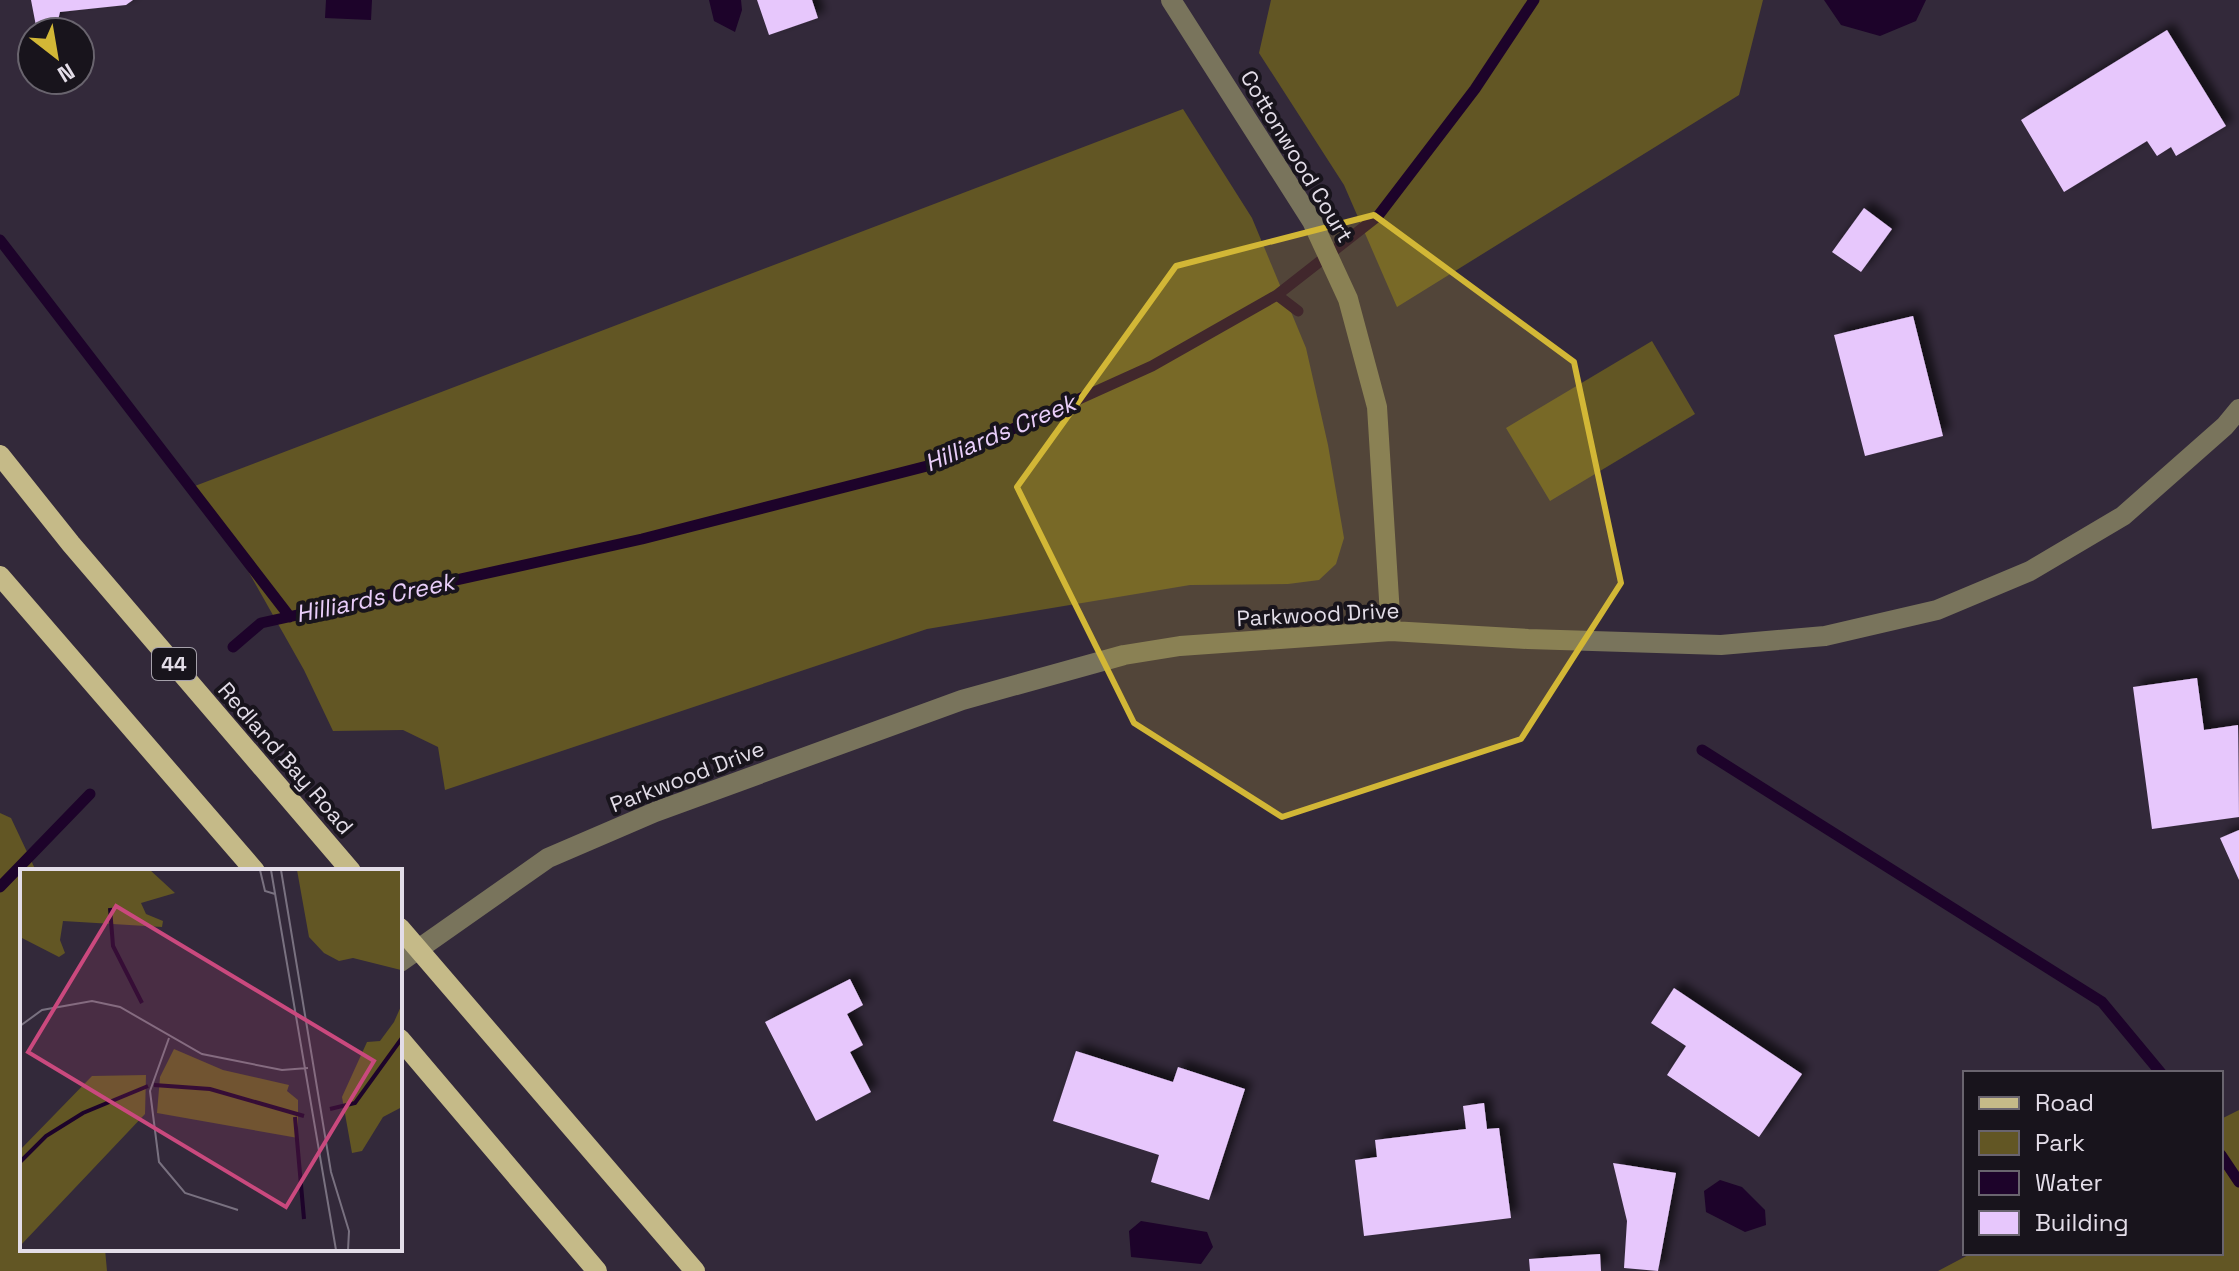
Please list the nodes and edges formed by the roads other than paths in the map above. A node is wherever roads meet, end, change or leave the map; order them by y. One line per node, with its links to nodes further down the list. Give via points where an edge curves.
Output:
1 (1171, 0): 5 (street, Cottonwood Court, via 1312,221 1348,299 1377,407)
2 (2239, 409): 5 (street, Parkwood Drive, via 2123,516 2030,571 1937,610 1825,636 1721,645)
3 (0, 455): 7 (main road, Redland Bay Road / 44)
4 (0, 576): 6 (main road)
5 (1391, 631): 9 (street, Parkwood Drive, via 1124,655 962,700 655,812 548,858)
6 (253, 869)
7 (349, 869)
8 (402, 930): 9 (main road)
9 (418, 949): 10 (street, Parkwood Drive); 13 (main road)
10 (402, 961)
11 (402, 1041): 12 (main road)
12 (597, 1271)
13 (695, 1271)

